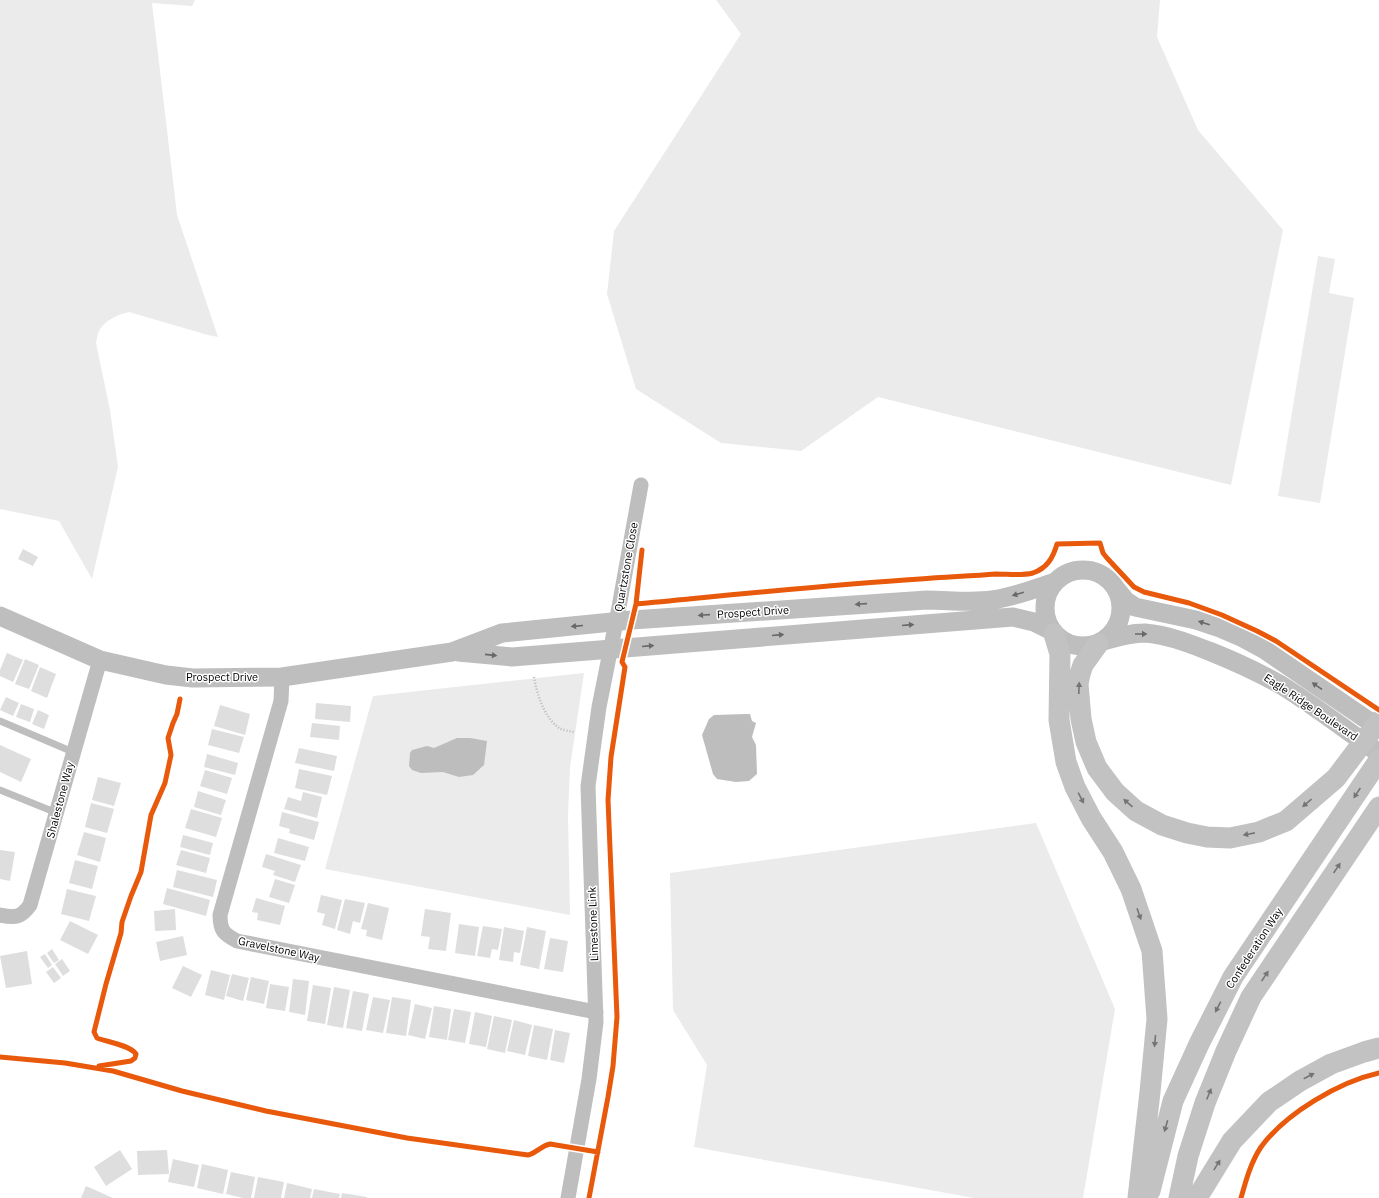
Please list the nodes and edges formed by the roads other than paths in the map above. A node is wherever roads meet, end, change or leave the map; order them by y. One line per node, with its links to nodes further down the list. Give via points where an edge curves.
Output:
1 (641, 485): 5 (street, Quartzstone Close)
2 (1055, 582): 3 (street, via 1066,573 1089,570 1105,577); 5 (street, Prospect Drive, one-way to 5, via 992,600 927,600); 6 (street, via 1045,599 1044,610 1046,621)
3 (1117, 590): 7 (street, via 1121,601 1118,624 1112,634); 14 (street, Eagle Ridge Boulevard, one-way to 3, via 1265,650 1241,637 1196,620 1135,607)
4 (0, 616): 10 (street, Prospect Drive)
5 (616, 622): 8 (street, Quartzstone Close); 9 (street, Prospect Drive, one-way to 9, via 502,633)
6 (1053, 633): 7 (street, via 1070,645 1092,646); 8 (street, Prospect Drive, one-way to 6, via 1013,617 1034,622); 25 (main road, one-way to 25, via 1060,654 1060,720 1066,762 1075,787 1113,852 1131,890 1152,951 1157,1019)
7 (1101, 642): 13 (main road, one-way to 7, via 1336,778 1286,821 1259,832 1230,838 1187,833 1162,825 1136,811 1115,792 1097,768 1080,719 1078,684 1083,665); 16 (street, Eagle Ridge Boulevard, one-way to 16, via 1144,633 1185,641 1282,686)
8 (610, 649): 9 (street, Prospect Drive, one-way to 8, via 512,657); 22 (street, Limestone Link, via 588,786)
9 (452, 652): 11 (street, Prospect Drive)
10 (100, 660): 11 (street, Prospect Drive, via 166,675 193,678); 15 (street, Shalestone Way)
11 (282, 677): 22 (street, Gravelstone Way, via 281,701 220,915 223,932 237,942)
12 (0, 721): 15 (lane)
13 (1379, 721)
14 (1379, 728)
15 (73, 752): 20 (street, Shalestone Way)
16 (1379, 753)
17 (1379, 760): 26 (main road, Confederation Way, one-way to 26, via 1233,977 1173,1101)
18 (0, 790): 20 (lane)
19 (1379, 807): 27 (main road, one-way to 19, via 1188,1156 1206,1103 1251,997)
20 (57, 813): 21 (street, Shalestone Way, via 30,905 25,912 16,917)
21 (0, 915)
22 (596, 1012): 24 (street, Limestone Link, via 589,1079)
23 (1379, 1048): 28 (main road, one-way to 23, via 1232,1141 1269,1102 1331,1064)
24 (568, 1198)
25 (1138, 1198)
26 (1148, 1198)
27 (1179, 1198)
28 (1197, 1198)

